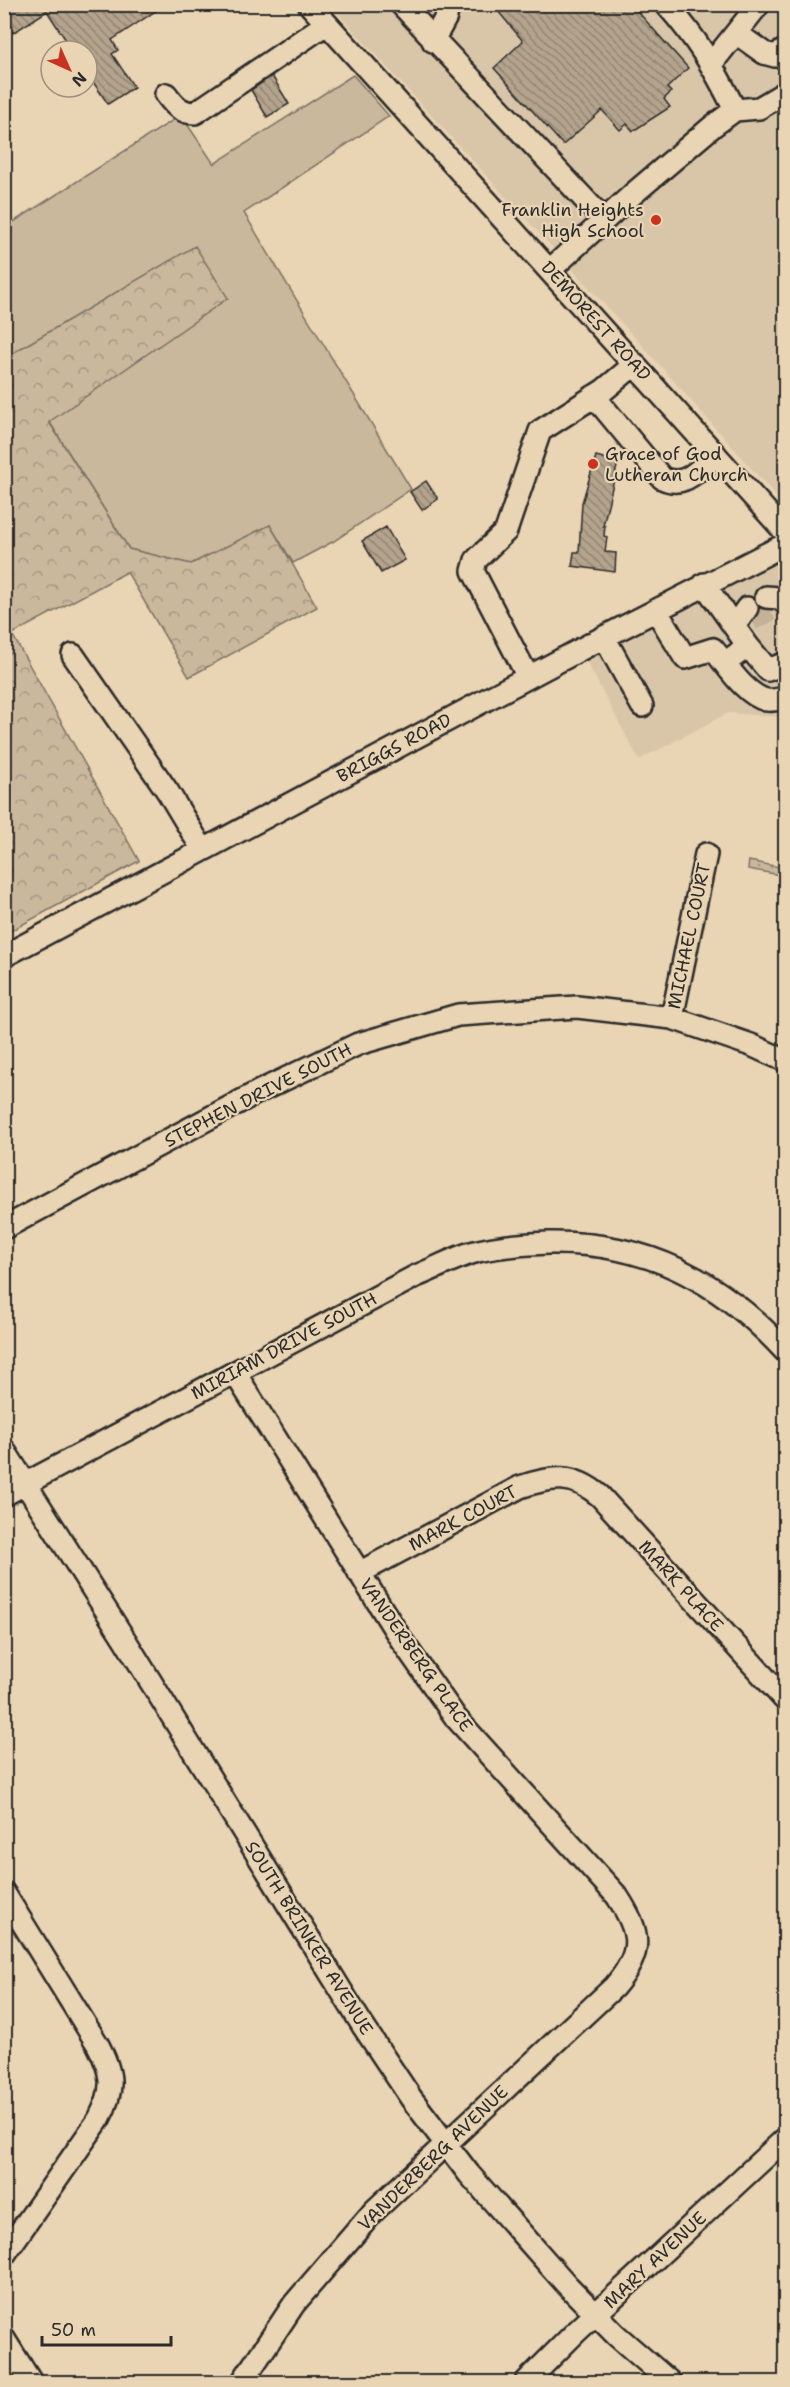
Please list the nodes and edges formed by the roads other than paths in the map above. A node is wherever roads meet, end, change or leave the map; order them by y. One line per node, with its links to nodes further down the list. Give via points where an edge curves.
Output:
1 (309, 4): 6 (street, DEMOREST ROAD)
2 (401, 4): 8 (street)
3 (448, 4): 8 (street, via 446,17)
4 (759, 4): 7 (street)
5 (678, 9): 10 (street)
6 (326, 24): 12 (street, via 195,112 186,113); 15 (street, DEMOREST ROAD)
7 (736, 33): 9 (street, via 764,53 775,56); 10 (street)
8 (433, 41): 14 (street)
9 (786, 49)
10 (712, 63): 13 (street)
11 (786, 92): 13 (street, via 759,108)
12 (166, 94)
13 (735, 110): 14 (street)
14 (604, 220): 15 (street)
15 (550, 270): 16 (street, DEMOREST ROAD)
16 (635, 364): 17 (street); 18 (street, DEMOREST ROAD)
17 (594, 396): 18 (street, via 662,478 671,482 686,480); 28 (street, via 540,431 506,531 476,560 472,571)
18 (716, 455): 19 (street, DEMOREST ROAD)
19 (786, 533)
20 (786, 544): 21 (street, BRIGGS ROAD)
21 (704, 584): 22 (street, BRIGGS ROAD); 24 (street, via 742,617)
22 (656, 610): 23 (street, BRIGGS ROAD); 26 (street, via 685,658 712,649)
23 (604, 637): 28 (street, BRIGGS ROAD); 30 (street)
24 (748, 646): 26 (street); 27 (street, via 768,670)
25 (74, 655): 31 (street)
26 (725, 663): 29 (street, via 756,696 768,701)
27 (786, 663)
28 (528, 677): 31 (street, BRIGGS ROAD)
29 (786, 698)
30 (642, 706)
31 (203, 850): 33 (street, BRIGGS ROAD)
32 (706, 854): 34 (street, MICHAEL COURT)
33 (4, 956)
34 (672, 1018): 35 (street, STEPHEN DRIVE SOUTH); 36 (street, STEPHEN DRIVE SOUTH, via 577,1007 458,1015 358,1044 258,1092)
35 (786, 1061)
36 (4, 1228)
37 (786, 1352): 38 (street, MIRIAM DRIVE SOUTH, via 742,1311 674,1266 633,1251 578,1242 522,1244 471,1253 416,1276)
38 (235, 1373): 41 (street, MIRIAM DRIVE SOUTH); 43 (street, VANDERBERG PLACE)
39 (4, 1450): 41 (street, SOUTH BRINKER AVENUE)
40 (571, 1479): 43 (street, MARK COURT, via 545,1479 520,1487); 44 (street, MARK PLACE, via 600,1496)
41 (26, 1484): 42 (street, MIRIAM DRIVE SOUTH); 48 (street, SOUTH BRINKER AVENUE, via 363,2026)
42 (4, 1495)
43 (359, 1573): 46 (street, VANDERBERG PLACE, via 456,1718 617,1896 632,1920)
44 (786, 1701)
45 (4, 1893): 49 (street, via 109,2065 111,2087 99,2119)
46 (637, 1947): 48 (street, VANDERBERG AVENUE, via 629,1969 614,1987)
47 (786, 2138): 50 (street, MARY AVENUE)
48 (446, 2144): 50 (street, SOUTH BRINKER AVENUE, via 468,2174); 53 (street, VANDERBERG AVENUE, via 374,2211 294,2304)
49 (4, 2255)
50 (597, 2314): 54 (street, MARY AVENUE); 55 (street, SOUTH BRINKER AVENUE)
51 (4, 2339): 52 (street)
52 (31, 2382)
53 (242, 2382)
54 (526, 2382)
55 (670, 2382)

